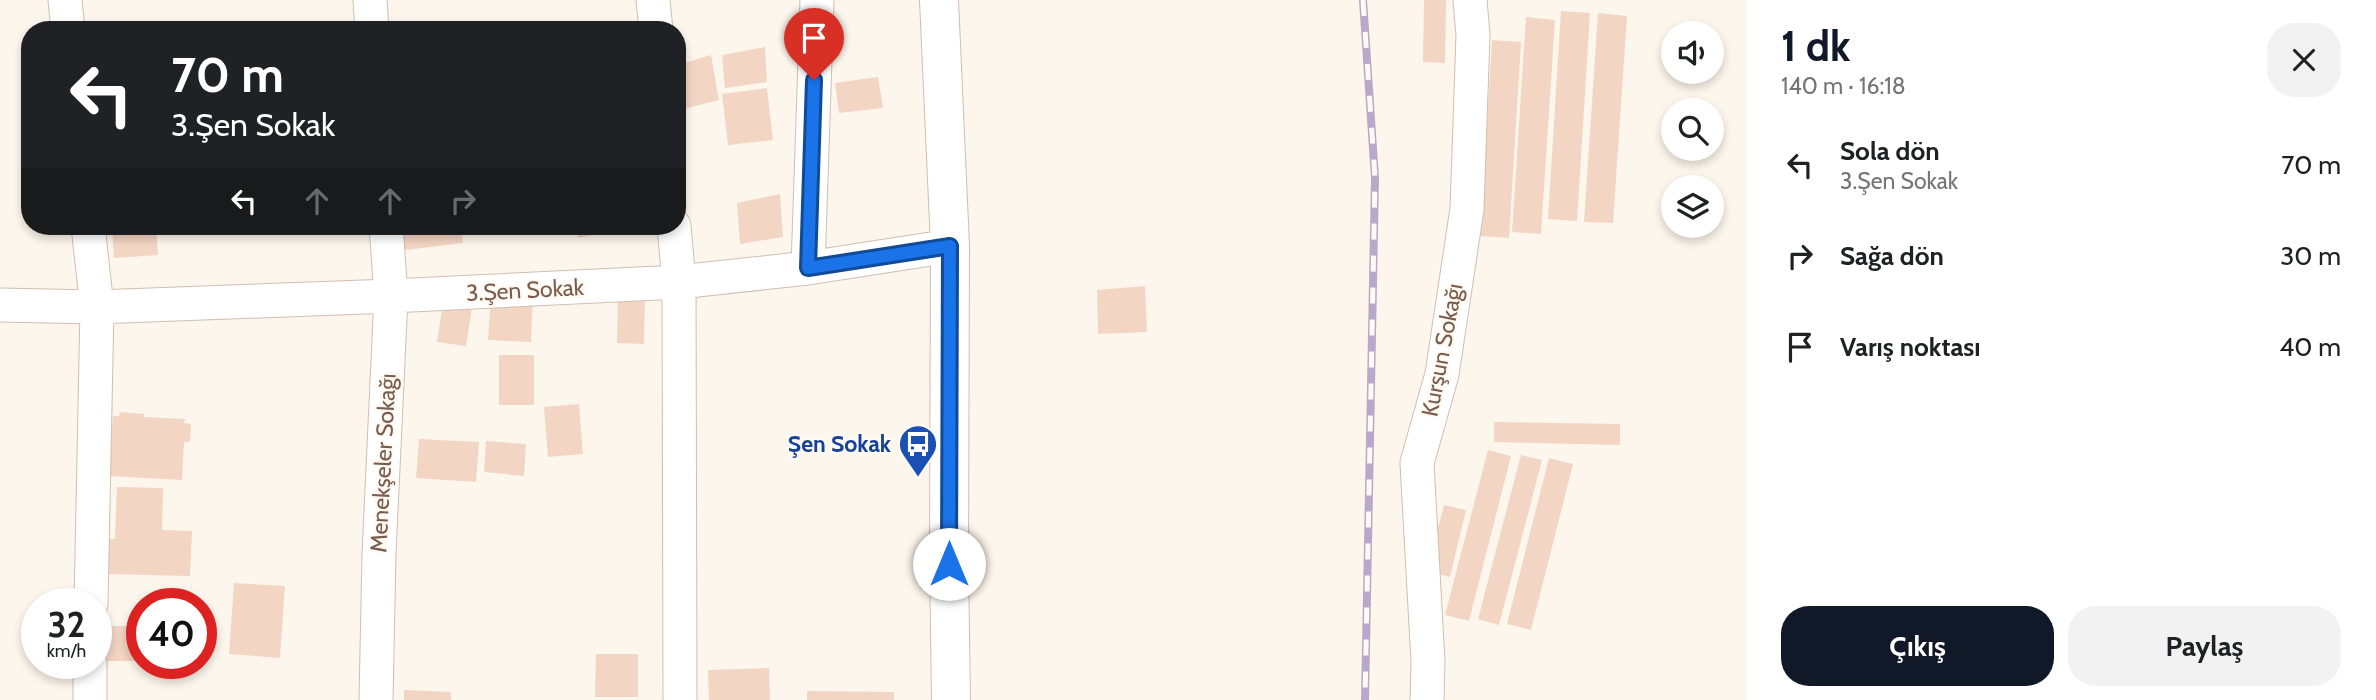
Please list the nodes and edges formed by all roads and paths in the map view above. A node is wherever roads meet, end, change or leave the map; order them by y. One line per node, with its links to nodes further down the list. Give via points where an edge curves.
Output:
1 (65, 0): 7 (street)
2 (370, 0): 8 (street)
3 (653, 0): 9 (street)
4 (817, 0): 14 (street)
5 (939, 0): 13 (street)
6 (1470, 0): 25 (street, Kurşun Sokağı, via 1473,35 1467,209 1442,374 1417,463 1429,662)
7 (67, 21)
8 (371, 21)
9 (655, 21)
10 (89, 235): 18 (street)
11 (387, 235): 16 (street, Menekşeler Sokağı)
12 (675, 235): 15 (street)
13 (950, 246): 14 (street, 3.Şen Sokak); 24 (street)
14 (808, 268): 15 (street, 3.Şen Sokak)
15 (679, 282): 16 (street, 3.Şen Sokak); 23 (street)
16 (391, 296): 18 (street, 3.Şen Sokak); 22 (street, Menekşeler Sokağı)
17 (0, 305): 18 (street, 3.Şen Sokak)
18 (97, 307): 19 (street)
19 (91, 588)
20 (90, 679): 21 (street)
21 (90, 700)
22 (376, 700)
23 (680, 700)
24 (951, 700)
25 (1427, 700)

